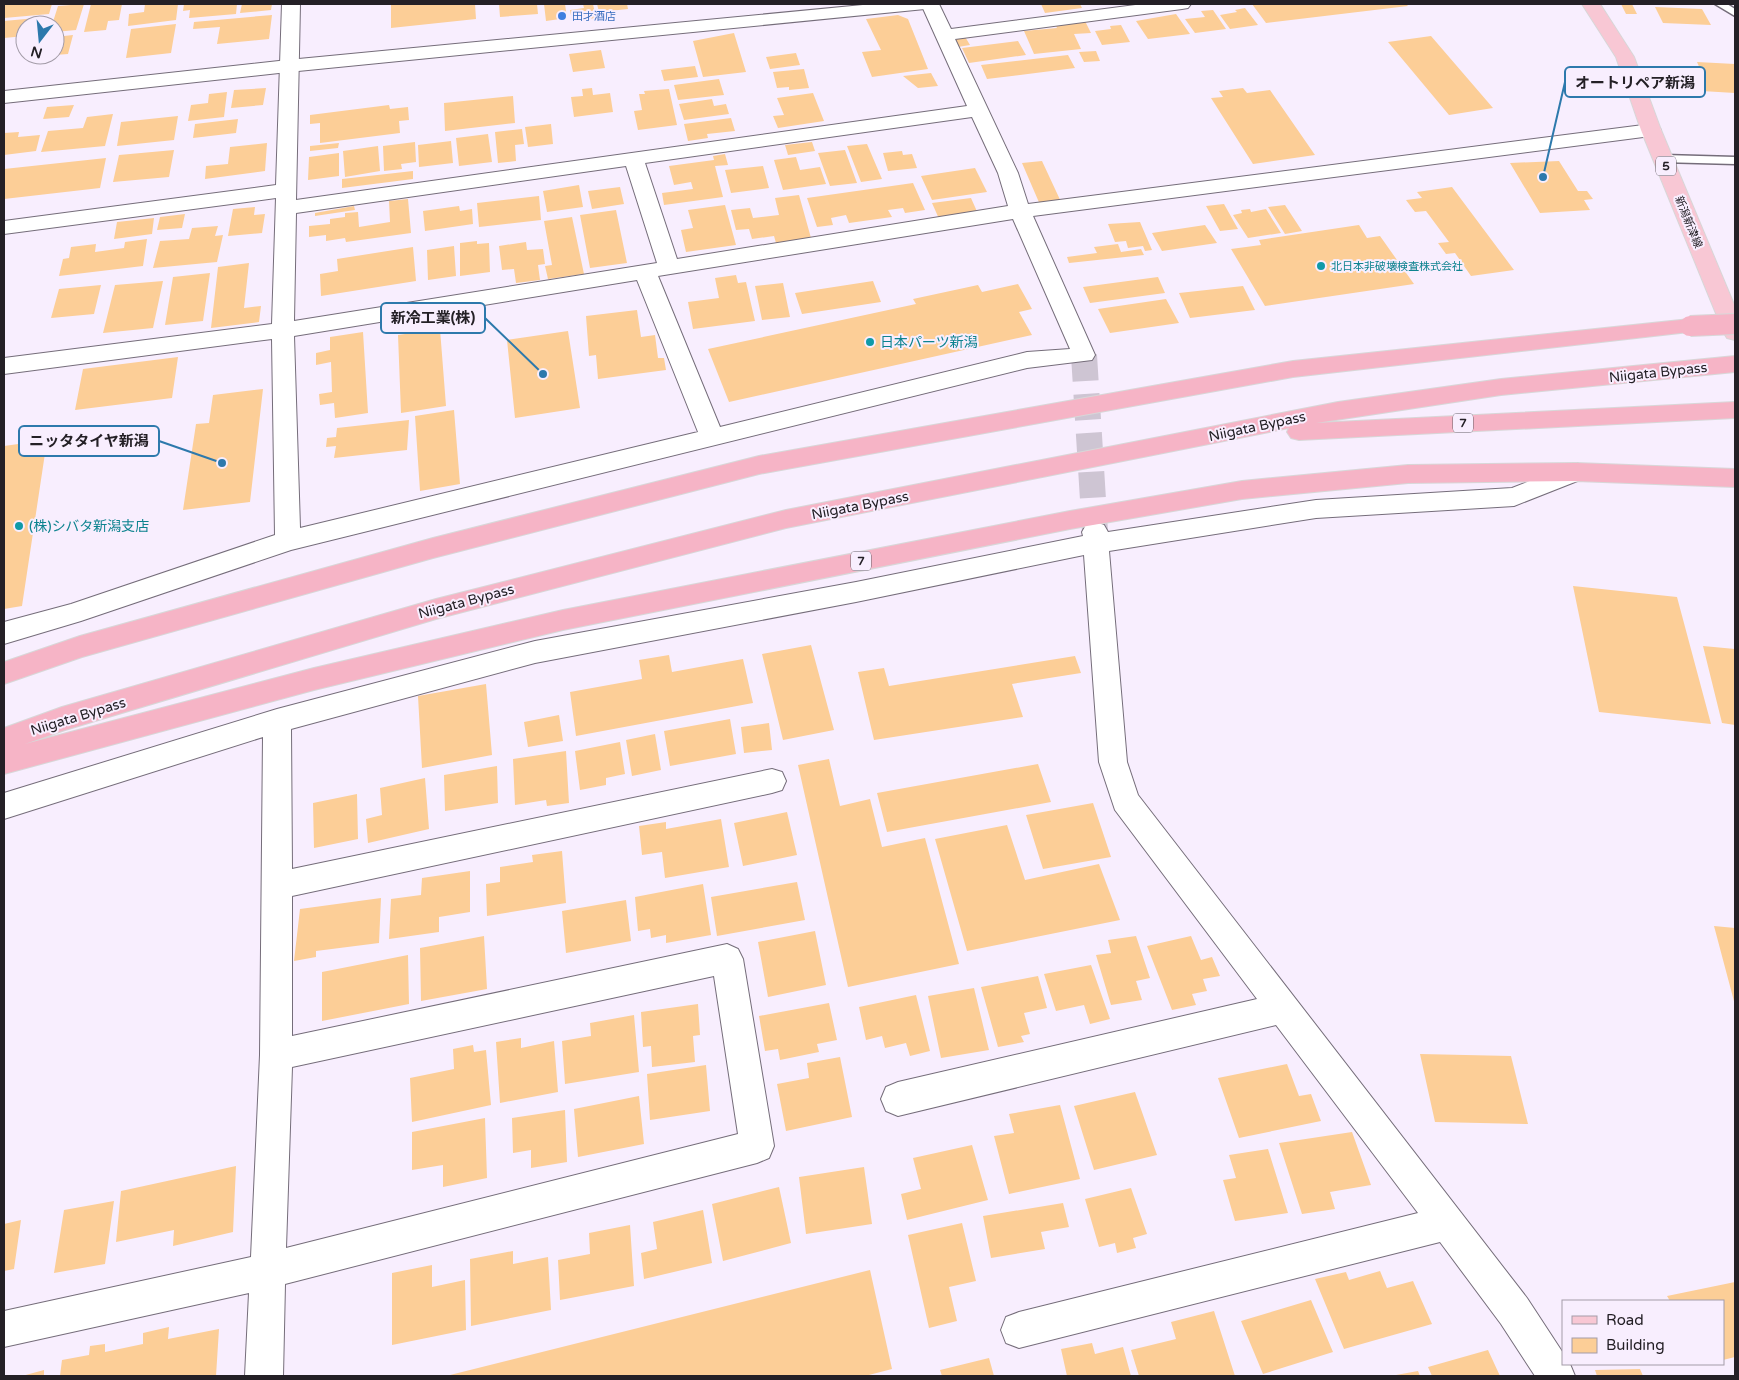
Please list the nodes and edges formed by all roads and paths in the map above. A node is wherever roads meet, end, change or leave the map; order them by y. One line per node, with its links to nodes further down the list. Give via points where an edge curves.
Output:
1 (291, 4): 9 (street)
2 (925, 4): 9 (street)
3 (930, 4): 8 (street)
4 (1182, 4): 8 (street)
5 (1591, 4): 12 (main road, 新潟新津線 / 5, via 1625,57)
6 (1720, 4): 7 (lane)
7 (1735, 13)
8 (945, 35): 11 (street)
9 (288, 66): 10 (street); 16 (street)
10 (4, 97)
11 (979, 110): 13 (street); 17 (street, via 1008,173)
12 (1651, 130): 14 (main road, 新潟新津線 / 5); 17 (street)
13 (634, 158): 16 (street); 19 (street)
14 (1664, 159): 15 (lane); 23 (main road, 新潟新津線 / 5)
15 (1735, 161)
16 (286, 199): 18 (street); 22 (street)
17 (1020, 211): 19 (street); 27 (street, via 1084,355 1026,360)
18 (4, 227)
19 (669, 268): 20 (street)
20 (645, 272): 22 (street); 27 (street)
21 (1735, 324): 34 (highway, bridge, via 1690,326 1293,369 759,465 433,548 80,647)
22 (283, 330): 25 (street); 32 (street)
23 (1735, 333)
24 (1735, 364): 28 (highway, Niigata Bypass / 7, via 1500,388 1338,410)
25 (4, 366)
26 (1726, 410): 28 (highway, 7)
27 (712, 436): 32 (street)
28 (1210, 436): 36 (highway, Niigata Bypass / 7, via 786,519 436,609 62,719)
29 (1576, 472): 30 (highway, 7); 31 (street, via 1514,497 1316,509); 37 (highway, 7, via 1408,474 1242,490 1070,520 563,620 314,680)
30 (1735, 478)
31 (1096, 538): 35 (street, via 856,592 535,652); 41 (street, via 1113,762 1124,801)
32 (288, 541): 33 (street, via 72,614)
33 (4, 633)
34 (4, 673)
35 (277, 721): 39 (street); 40 (street)
36 (4, 740)
37 (4, 762)
38 (772, 782): 40 (street)
39 (4, 806)
40 (277, 886): 42 (street)
41 (1283, 1008): 43 (street); 44 (street)
42 (276, 1055): 45 (street); 45 (street, via 727,959 757,1146)
43 (898, 1099)
44 (1446, 1223): 47 (street); 49 (street, via 1514,1311)
45 (268, 1271): 46 (street); 48 (street)
46 (4, 1329)
47 (1019, 1330)
48 (264, 1376)
49 (1556, 1376)

